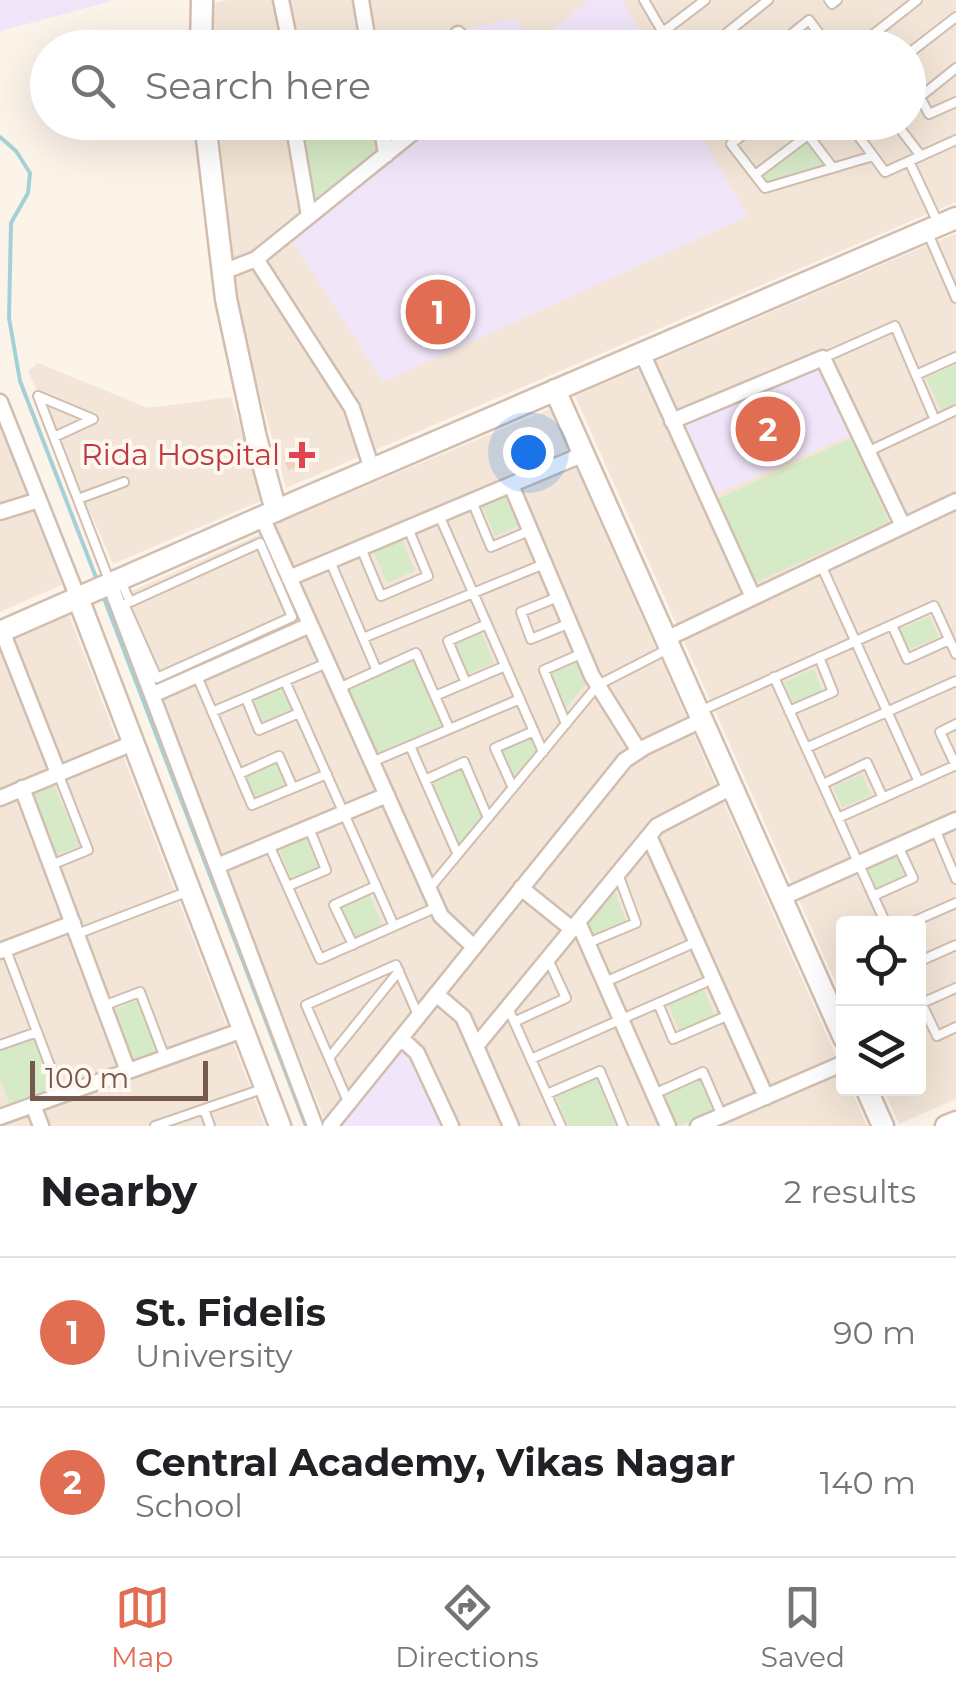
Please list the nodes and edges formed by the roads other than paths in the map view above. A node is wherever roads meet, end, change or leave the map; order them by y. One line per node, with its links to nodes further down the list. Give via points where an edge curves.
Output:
1 (202, 0): 12 (street)
2 (281, 0): 13 (street)
3 (361, 0): 14 (street)
4 (644, 0): 15 (lane)
5 (704, 0): 16 (lane)
6 (768, 0): 11 (lane)
7 (829, 0): 8 (lane)
8 (837, 0)
9 (917, 0): 19 (lane)
10 (956, 17): 20 (lane)
11 (732, 29)
12 (201, 30)
13 (287, 30)
14 (365, 30)
15 (662, 30)
16 (666, 30)
17 (796, 30): 18 (lane, via 809,20)
18 (816, 30)
19 (879, 30)
20 (926, 40)
21 (956, 68): 22 (lane)
22 (926, 92)
23 (956, 102): 24 (lane, via 929,114)
24 (926, 108)
25 (207, 140): 44 (street)
26 (296, 140): 41 (street)
27 (384, 140): 35 (street)
28 (404, 140): 35 (street)
29 (736, 140): 40 (lane, via 731,144)
30 (801, 140): 40 (lane)
31 (812, 140): 39 (lane)
32 (861, 140): 36 (lane)
33 (909, 140): 37 (lane)
34 (956, 140): 37 (lane)
35 (386, 154): 41 (street)
36 (873, 156): 38 (lane, via 886,172); 39 (lane)
37 (921, 156): 38 (lane)
38 (909, 161): 42 (lane)
39 (832, 168): 40 (lane, via 765,188)
40 (754, 175)
41 (309, 216): 43 (street)
42 (941, 225): 45 (lane); 46 (street)
43 (256, 260): 44 (street); 58 (street, via 352,408)
44 (223, 272): 66 (street)
45 (956, 298)
46 (642, 353): 50 (street); 54 (street)
47 (956, 357): 49 (lane)
48 (823, 358): 49 (lane, via 894,326); 54 (street); 56 (street)
49 (916, 375): 53 (lane)
50 (555, 390): 57 (street); 58 (street)
51 (0, 402): 62 (street)
52 (956, 410): 53 (lane)
53 (935, 420): 56 (lane)
54 (672, 421): 79 (street)
55 (54, 437): 55 (lane, via 94,419 38,396 44,410); 61 (lane)
56 (867, 452): 68 (street)
57 (584, 454): 60 (street); 89 (street)
58 (372, 469): 66 (street)
59 (124, 482): 61 (lane)
60 (512, 485): 63 (street); 70 (street)
61 (78, 499): 76 (lane)
62 (39, 500): 65 (street); 76 (street)
63 (472, 501): 67 (street); 70 (lane, via 491,547)
64 (956, 501): 68 (street)
65 (0, 512)
66 (269, 514): 75 (street); 76 (street)
67 (439, 515): 69 (street); 77 (lane)
68 (903, 526): 74 (street)
69 (408, 528): 71 (street); 71 (lane, via 428,576 381,596)
70 (530, 530): 73 (street)
71 (361, 548): 72 (street)
72 (330, 561): 75 (street); 86 (lane)
73 (545, 563): 77 (lane); 78 (street)
74 (821, 565): 79 (street); 88 (lane)
75 (289, 578): 83 (street)
76 (101, 588): 80 (lane); 85 (street); 103 (street); 116 (street)
77 (474, 593): 82 (lane); 86 (lane)
78 (559, 596): 81 (street); 81 (lane, via 521,612 531,638)
79 (754, 597): 89 (street)
80 (130, 602): 80 (lane, via 260,544 292,617 157,678 124,604)
81 (570, 623): 90 (street)
82 (487, 624): 94 (lane); 100 (lane, via 448,640)
83 (310, 625): 93 (street); 96 (street)
84 (892, 625): 87 (lane, via 934,606); 87 (lane, via 907,659); 88 (lane)
85 (1, 632): 123 (street)
86 (363, 638): 95 (lane)
87 (950, 640): 91 (lane)
88 (856, 641): 92 (lane); 109 (lane)
89 (668, 644): 101 (lane); 111 (street)
90 (583, 653): 101 (street); 112 (lane, via 544,670)
91 (956, 654)
92 (819, 657): 97 (lane); 107 (lane, via 833,692)
93 (327, 663): 98 (lane); 102 (street)
94 (505, 666): 100 (lane); 106 (lane)
95 (377, 671): 102 (lane); 104 (lane, via 416,654)
96 (197, 676): 103 (street); 108 (lane)
97 (774, 678): 107 (lane); 111 (lane)
98 (285, 681): 105 (lane); 110 (lane)
99 (956, 681): 109 (lane)
100 (466, 683): 104 (lane)
101 (598, 685): 112 (lane); 119 (street)
102 (339, 688): 121 (street)
103 (152, 695): 148 (street)
104 (435, 696): 114 (lane)
105 (246, 698): 108 (lane); 110 (lane, via 259,730)
106 (520, 699): 114 (lane); 115 (lane)
107 (790, 711): 118 (lane)
108 (212, 712): 124 (lane)
109 (888, 712): 118 (lane); 127 (lane)
110 (299, 713): 125 (lane)
111 (700, 716): 119 (street); 132 (street)
112 (566, 724): 120 (lane)
113 (956, 724): 122 (lane, via 940,732)
114 (450, 728): 117 (lane)
115 (534, 731): 120 (lane); 131 (lane, via 495,748)
116 (133, 743): 123 (street); 155 (street)
117 (410, 746): 121 (lane); 126 (lane)
118 (806, 748): 128 (lane)
119 (638, 751): 153 (street)
120 (543, 752): 131 (lane)
121 (372, 762): 133 (street)
122 (956, 765): 127 (lane)
123 (58, 773): 129 (street); 147 (lane, via 88,850)
124 (239, 774): 130 (lane, via 252,805); 130 (lane, via 279,756)
125 (327, 774): 130 (lane); 136 (lane)
126 (425, 780): 137 (lane, via 464,762); 145 (lane)
127 (919, 782): 135 (lane)
128 (823, 784): 135 (lane, via 867,763); 138 (lane)
129 (22, 788): 134 (street); 147 (street)
130 (293, 788)
131 (513, 788): 137 (lane)
132 (732, 788): 142 (street); 157 (street)
133 (387, 795): 136 (street); 154 (street)
134 (0, 798)
135 (884, 798): 138 (lane)
136 (344, 813): 140 (street); 152 (lane)
137 (488, 818): 145 (lane)
138 (838, 818): 146 (lane)
139 (956, 820): 141 (street)
140 (309, 828): 143 (street); 151 (lane, via 326,870)
141 (935, 829): 144 (street); 150 (lane)
142 (649, 836): 149 (street); 165 (street)
143 (269, 844): 148 (street); 151 (lane)
144 (898, 846): 146 (street); 156 (lane, via 913,878)
145 (457, 853): 154 (lane)
146 (859, 864): 156 (lane); 157 (street)
147 (50, 865): 164 (street)
148 (217, 866): 215 (street)
149 (618, 874): 163 (street); 166 (lane, via 636,924)
150 (956, 878)
151 (288, 886): 167 (lane, via 320,959)
152 (376, 886): 162 (lane); 167 (lane, via 334,905)
153 (522, 888): 163 (street); 169 (street)
154 (429, 889): 159 (street)
155 (190, 891): 164 (lane); 188 (street)
156 (873, 896): 160 (lane)
157 (781, 898): 186 (street)
158 (956, 903): 161 (lane)
159 (437, 906): 162 (lane); 169 (street)
160 (882, 916)
161 (926, 916)
162 (394, 926): 167 (lane)
163 (575, 926): 166 (street); 171 (street)
164 (74, 929): 170 (street); 180 (street)
165 (696, 942): 174 (street); 175 (lane)
166 (588, 944): 175 (street)
167 (352, 945)
168 (956, 945): 172 (lane)
169 (474, 947): 177 (street)
170 (3, 950): 189 (lane)
171 (548, 958): 184 (street); 184 (lane, via 566,998)
172 (926, 958)
173 (399, 971): 183 (lane); 194 (lane); 194 (lane, via 396,965 306,1005)
174 (713, 979): 179 (lane); 182 (street)
175 (605, 982): 185 (street)
176 (956, 988): 178 (lane)
177 (436, 994): 183 (street); 192 (street, via 463,1017)
178 (926, 997)
179 (658, 1003): 182 (lane, via 673,1038); 185 (lane)
180 (104, 1006): 193 (lane, via 140,992); 197 (street)
181 (923, 1006): 187 (lane, via 936,1036)
182 (729, 1014): 203 (street)
183 (418, 1015): 190 (street)
184 (511, 1015): 192 (street); 195 (lane)
185 (621, 1019): 195 (lane); 200 (street)
186 (836, 1020)
187 (956, 1027)
188 (243, 1030): 193 (street); 198 (street)
189 (37, 1032): 191 (lane); 201 (lane)
190 (401, 1038): 204 (street); 217 (street, via 418,1053)
191 (0, 1045)
192 (476, 1046): 218 (street)
193 (165, 1058): 197 (street)
194 (329, 1058): 204 (lane)
195 (531, 1059): 199 (lane)
196 (836, 1066): 203 (street)
197 (128, 1072): 201 (street)
198 (265, 1088): 206 (lane); 214 (street)
199 (547, 1094): 219 (lane); 220 (lane, via 600,1071)
200 (654, 1094): 208 (lane, via 703,1072); 221 (street)
201 (61, 1095): 205 (street)
202 (869, 1096): 223 (street)
203 (766, 1097): 208 (street)
204 (349, 1104): 216 (street)
205 (33, 1106): 207 (street); 211 (street)
206 (204, 1109): 210 (lane); 213 (lane)
207 (2, 1112)
208 (722, 1116): 222 (street)
209 (956, 1122): 224 (street)
210 (167, 1124): 212 (lane)
211 (41, 1126)
212 (155, 1126)
213 (210, 1126)
214 (280, 1126)
215 (316, 1126)
216 (330, 1126)
217 (451, 1126)
218 (512, 1126)
219 (561, 1126)
220 (624, 1126)
221 (668, 1126)
222 (698, 1126)
223 (882, 1126)
224 (946, 1126)

